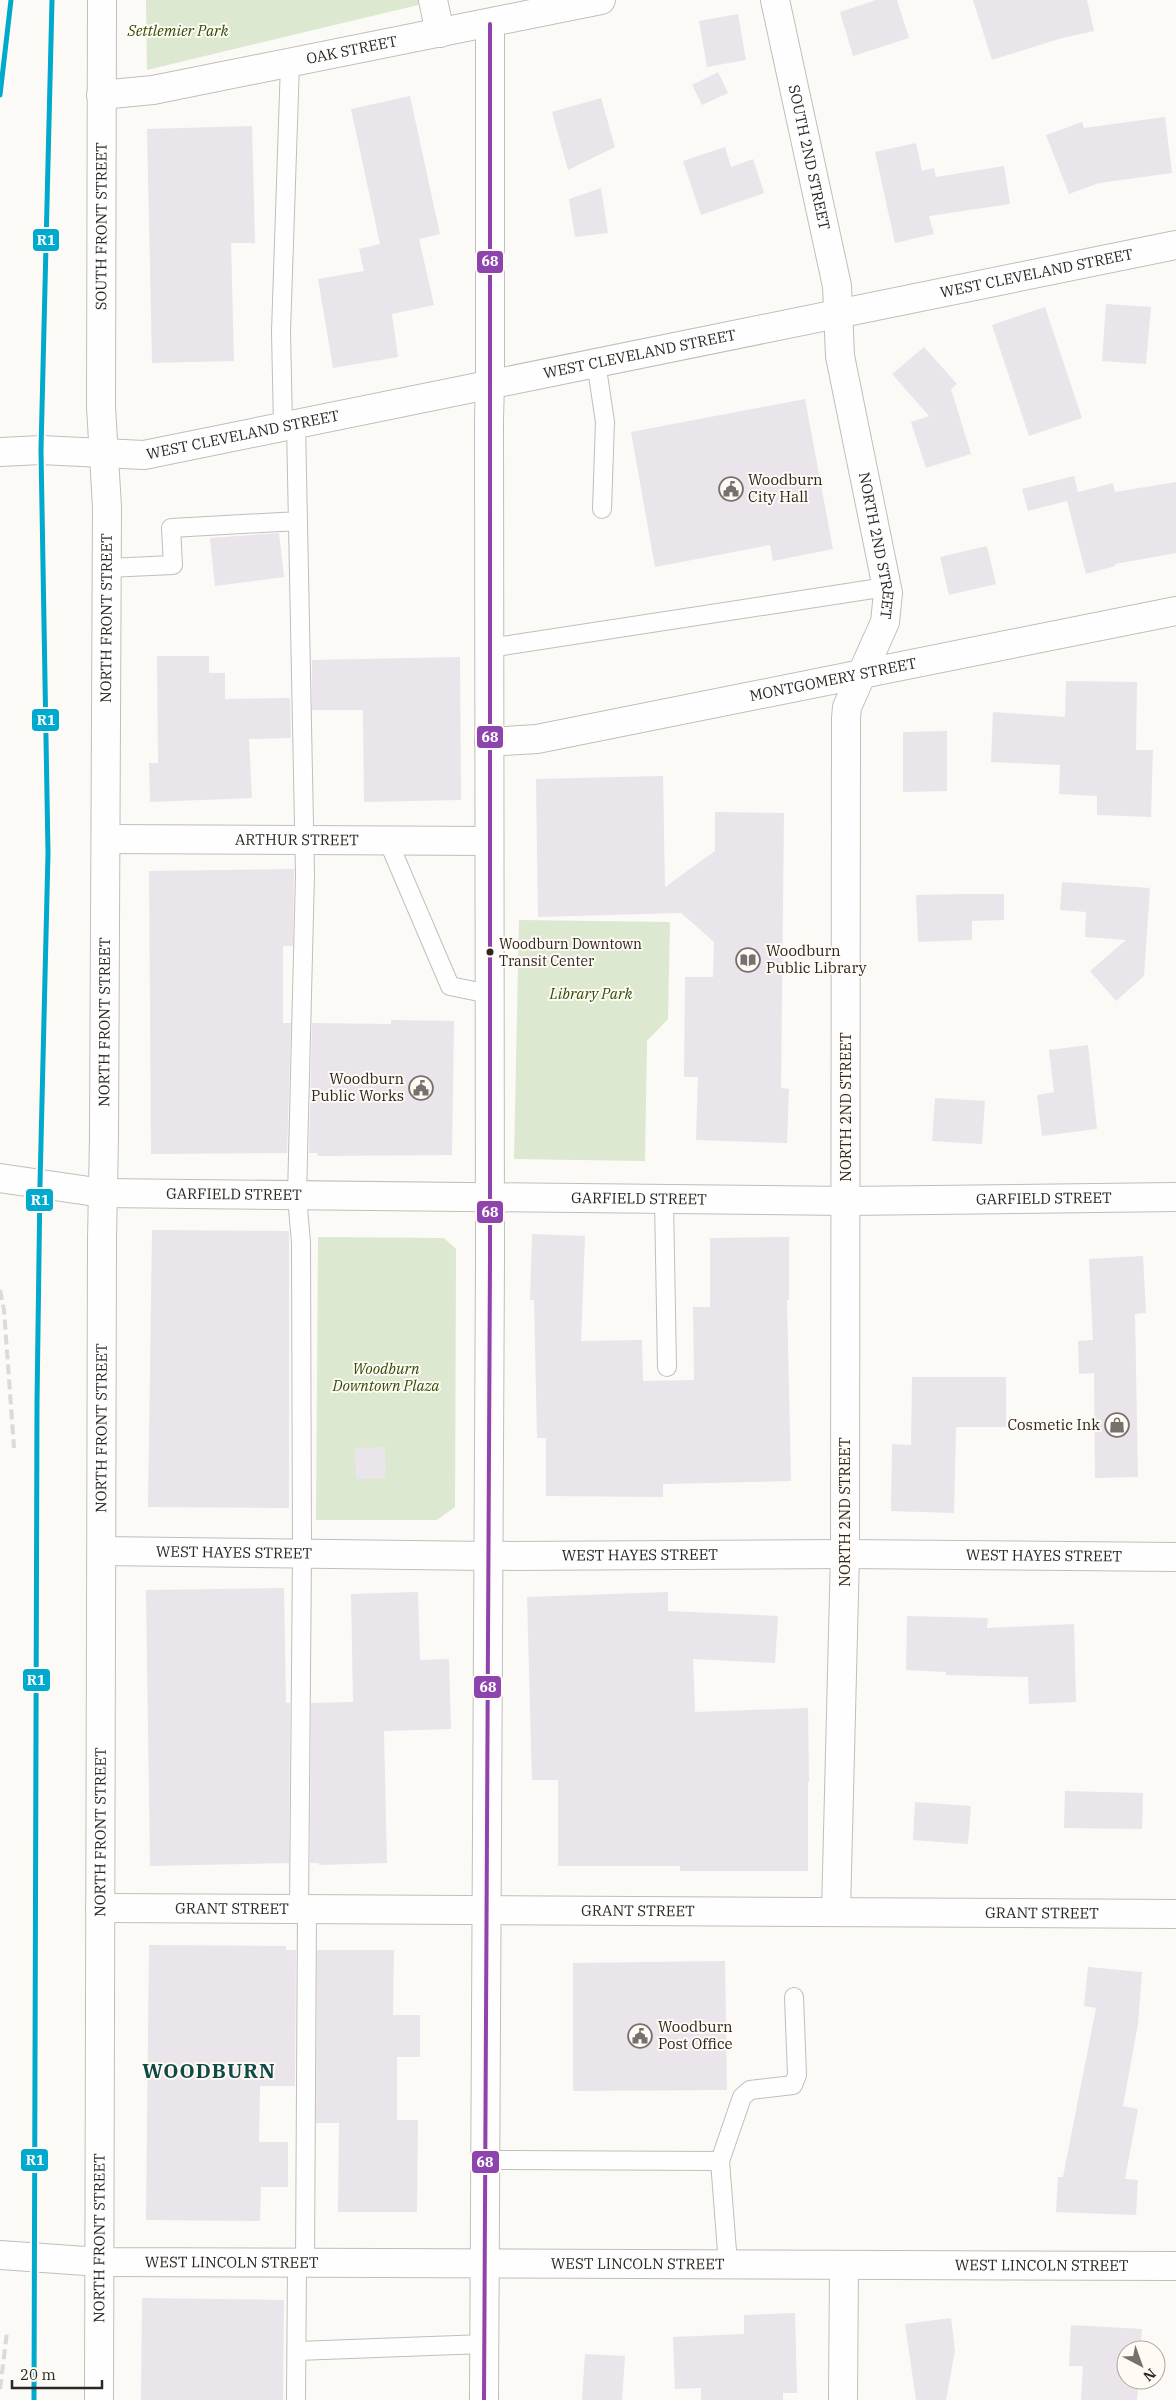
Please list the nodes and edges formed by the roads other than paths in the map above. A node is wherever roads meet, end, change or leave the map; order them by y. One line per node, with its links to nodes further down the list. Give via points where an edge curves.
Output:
1 (102, 0): 8 (street, SOUTH FRONT STREET)
2 (433, 0): 6 (street)
3 (602, 0): 5 (street, OAK STREET)
4 (775, 0): 10 (street, SOUTH 2ND STREET, via 837,286)
5 (490, 24): 6 (street, OAK STREET); 12 (street)
6 (440, 33): 7 (street, OAK STREET)
7 (290, 63): 8 (street, OAK STREET, via 153,90); 13 (lane, via 281,332)
8 (101, 95): 15 (street, SOUTH FRONT STREET)
9 (1176, 245): 10 (street, WEST CLEVELAND STREET)
10 (837, 315): 11 (street, WEST CLEVELAND STREET); 19 (street, NORTH 2ND STREET, via 840,356)
11 (596, 362): 12 (street, WEST CLEVELAND STREET); 16 (lane, via 605,422)
12 (490, 383): 13 (street, WEST CLEVELAND STREET); 21 (street)
13 (290, 425): 15 (street, WEST CLEVELAND STREET, via 144,455); 17 (lane)
14 (0, 452): 15 (street, WEST CLEVELAND STREET, via 41,450)
15 (103, 454): 18 (street, NORTH FRONT STREET, via 108,507)
16 (602, 509)
17 (298, 521): 18 (lane, via 171,528 173,565); 25 (lane)
18 (107, 568): 24 (street, NORTH FRONT STREET)
19 (886, 586): 21 (lane); 22 (street, NORTH 2ND STREET, via 888,605 885,622)
20 (1176, 611): 22 (street, MONTGOMERY STREET)
21 (489, 648): 23 (street)
22 (862, 673): 23 (street, MONTGOMERY STREET, via 537,739); 35 (street, NORTH 2ND STREET, via 847,707 846,718)
23 (489, 742): 27 (street)
24 (106, 839): 25 (street, ARTHUR STREET); 30 (street, NORTH FRONT STREET)
25 (303, 841): 26 (street, ARTHUR STREET); 31 (lane)
26 (388, 841): 27 (street, ARTHUR STREET); 28 (lane, via 450,986)
27 (489, 841): 28 (street)
28 (489, 994): 33 (street)
29 (0, 1178): 30 (street, GARFIELD STREET)
30 (103, 1194): 31 (street, GARFIELD STREET); 37 (street, NORTH FRONT STREET)
31 (297, 1196): 33 (street, GARFIELD STREET); 38 (lane, via 301,1243)
32 (1176, 1197): 35 (street, GARFIELD STREET)
33 (490, 1198): 34 (street, GARFIELD STREET); 40 (street)
34 (664, 1200): 35 (street, GARFIELD STREET); 36 (lane)
35 (846, 1201): 39 (street, NORTH 2ND STREET)
36 (667, 1367)
37 (102, 1551): 38 (street, WEST HAYES STREET); 42 (street, NORTH FRONT STREET)
38 (302, 1553): 40 (street, WEST HAYES STREET); 43 (lane)
39 (845, 1554): 40 (street, WEST HAYES STREET); 41 (street, WEST HAYES STREET); 45 (street, NORTH 2ND STREET)
40 (488, 1556): 44 (street)
41 (1176, 1557)
42 (100, 1908): 43 (street, GRANT STREET); 51 (street, NORTH FRONT STREET)
43 (303, 1909): 44 (street, GRANT STREET); 52 (lane)
44 (488, 1910): 45 (street, GRANT STREET); 48 (street)
45 (836, 1912): 46 (street, GRANT STREET)
46 (1176, 1914)
47 (794, 1997): 49 (lane, via 797,2075 793,2085 750,2090 742,2097)
48 (486, 2160): 49 (lane); 53 (street)
49 (720, 2161): 54 (lane)
50 (0, 2255): 51 (street, WEST LINCOLN STREET)
51 (100, 2262): 52 (street, WEST LINCOLN STREET); 59 (street, NORTH FRONT STREET)
52 (301, 2263): 53 (street, WEST LINCOLN STREET); 58 (lane)
53 (485, 2263): 54 (street, WEST LINCOLN STREET); 57 (street)
54 (728, 2264): 55 (street, WEST LINCOLN STREET)
55 (844, 2265): 56 (street, WEST LINCOLN STREET); 62 (street)
56 (1176, 2266)
57 (484, 2344): 58 (lane); 61 (street)
58 (297, 2351): 60 (lane)
59 (98, 2400)
60 (296, 2400)
61 (484, 2400)
62 (843, 2400)

